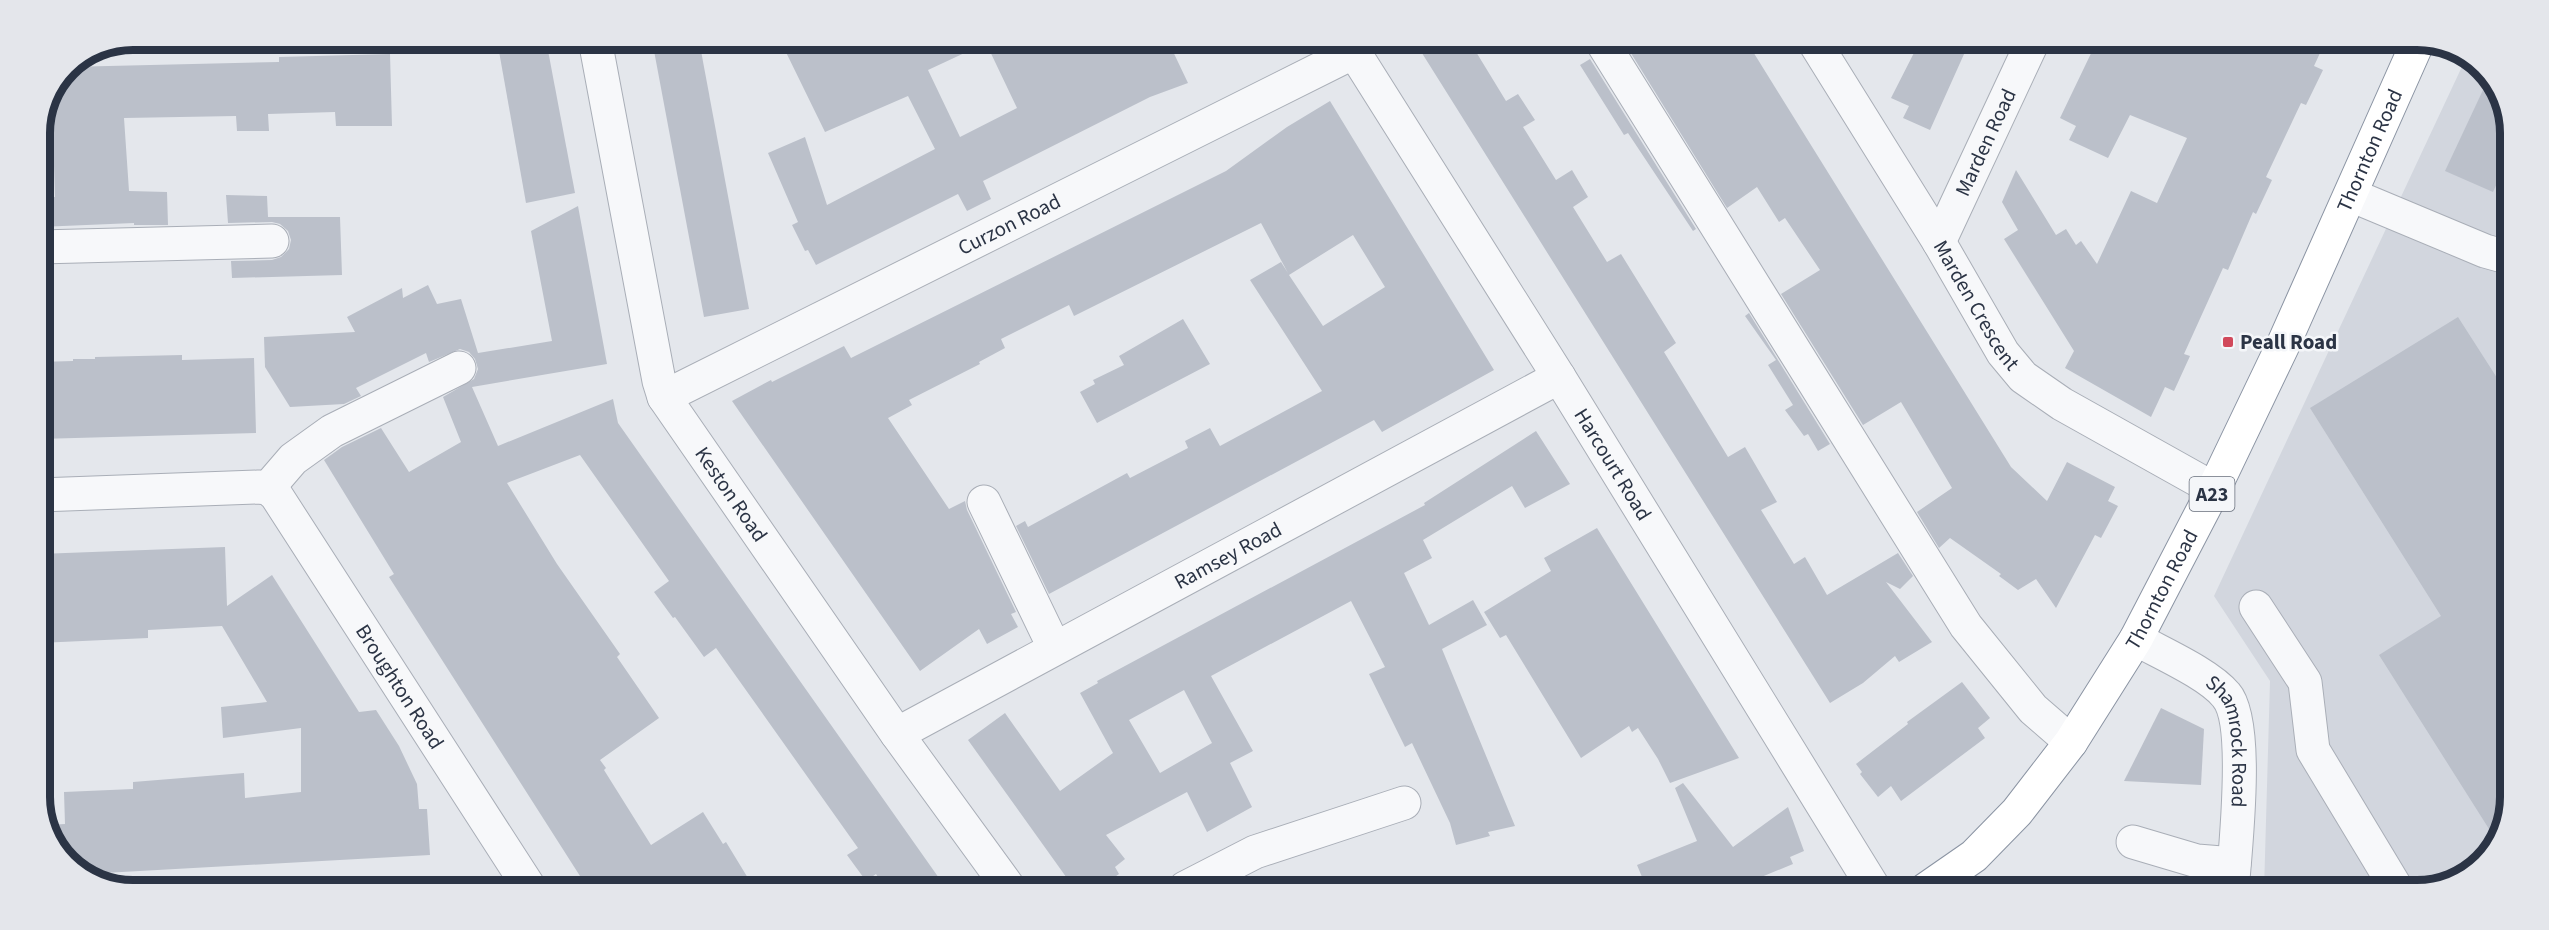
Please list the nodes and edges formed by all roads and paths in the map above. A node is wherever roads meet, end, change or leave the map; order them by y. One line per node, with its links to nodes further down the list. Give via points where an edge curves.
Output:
1 (597, 50): 15 (street, Keston Road)
2 (1345, 50): 15 (street, Curzon Road)
3 (1353, 50): 14 (street, Harcourt Road)
4 (1607, 50): 24 (street, via 1966,626 2033,709)
5 (1819, 50): 10 (street, Marden Crescent)
6 (2029, 50): 10 (street, Marden Road)
7 (2414, 50): 8 (highway, Thornton Road / A23)
8 (2351, 195): 12 (street); 17 (highway, Thornton Road / A23)
9 (272, 241): 11 (street)
10 (1939, 242): 17 (street, Marden Crescent, via 2003,353 2023,377 2062,404)
11 (50, 247)
12 (2499, 255)
13 (459, 368): 16 (street, via 332,431 293,459)
14 (1559, 377): 22 (street, Ramsey Road); 31 (street, Harcourt Road)
15 (664, 397): 23 (street, Keston Road)
16 (268, 488): 18 (street); 28 (street, Broughton Road, via 389,667)
17 (2214, 489): 21 (highway, Thornton Road / A23)
18 (50, 495)
19 (984, 502): 22 (street)
20 (2256, 607): 33 (street, via 2305,681 2313,750)
21 (2136, 639): 24 (highway, Thornton Road / A23); 27 (street, Shamrock Road, via 2217,685 2229,697 2238,724 2239,759)
22 (1054, 647): 23 (street, Ramsey Road)
23 (897, 734): 29 (street, Keston Road)
24 (2071, 742): 32 (highway, Thornton Road / A23, via 2017,812 1974,856)
25 (1404, 803): 30 (street, via 1255,852)
26 (2133, 842): 27 (street, via 2197,861)
27 (2233, 877)
28 (525, 880)
29 (1003, 880)
30 (1201, 880)
31 (1869, 880)
32 (1939, 880)
33 (2391, 880)

